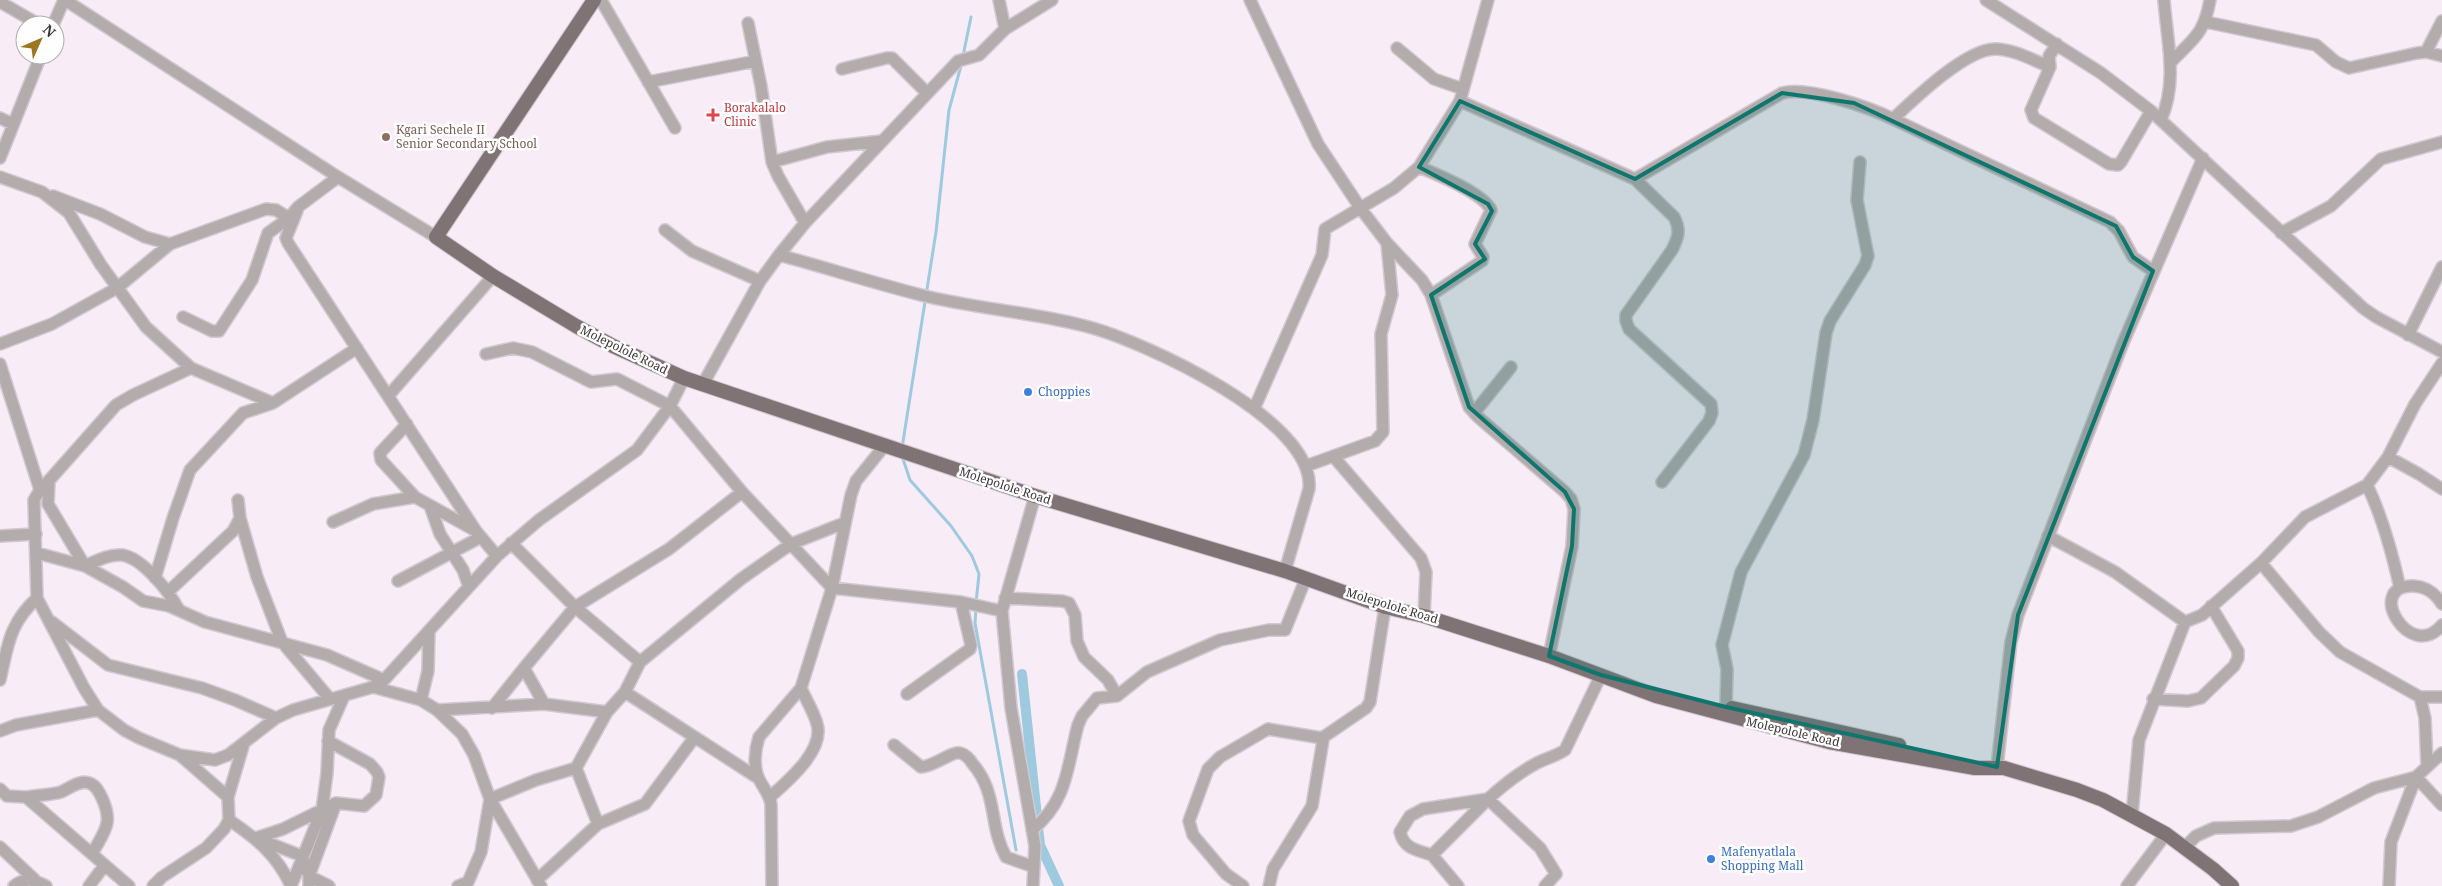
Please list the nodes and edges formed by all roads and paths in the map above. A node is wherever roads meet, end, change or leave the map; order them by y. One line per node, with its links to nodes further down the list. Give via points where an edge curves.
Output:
1 (64, 0): 13 (street); 45 (street)
2 (594, 0): 54 (main road)
3 (601, 0): 27 (street)
4 (1000, 0): 17 (street)
5 (1052, 0): 17 (street)
6 (1250, 0): 49 (street, via 1309,127)
7 (1488, 0): 28 (street)
8 (1986, 0): 18 (street)
9 (2210, 0): 15 (street)
10 (0, 2): 12 (street)
11 (2167, 2): 23 (street)
12 (23, 15)
13 (57, 15)
14 (2442, 21): 20 (street)
15 (2206, 22): 20 (street, via 2316,45 2336,62 2349,68); 23 (street)
16 (748, 23): 22 (street)
17 (1005, 29): 29 (street, via 979,55 958,61)
18 (2056, 44): 25 (street, via 2049,56); 31 (street)
19 (1397, 48): 28 (street, via 1434,79)
20 (2426, 52): 21 (street)
21 (2442, 56)
22 (756, 61): 27 (street); 41 (street)
23 (2171, 62): 34 (street, via 2170,97)
24 (37, 65): 35 (street)
25 (2050, 67): 31 (street, via 2031,110 2034,118 2109,164 2121,162); 33 (street, via 2001,50 1982,52 1949,71)
26 (842, 70): 29 (street, via 892,58)
27 (648, 82): 36 (street)
28 (1463, 89): 30 (street)
29 (927, 93): 37 (street)
30 (1460, 101): 43 (street); 46 (street)
31 (2151, 111): 34 (street)
32 (0, 118): 35 (street)
33 (1893, 119): 46 (street, via 1854,102 1789,91); 60 (street, via 2110,222 2119,230 2133,257)
34 (2160, 120): 40 (street)
35 (13, 124): 39 (street)
36 (675, 128)
37 (882, 141): 41 (street, via 827,147); 51 (street)
38 (2442, 142): 53 (street, via 2382,159 2331,206)
39 (0, 158)
40 (2203, 158): 53 (street); 60 (street)
41 (772, 162): 51 (street)
42 (1860, 162): 152 (street, via 1857,200 1868,256 1826,333 1813,420 1804,455 1741,572 1722,645 1727,669)
43 (1419, 167): 49 (street); 64 (street, via 1479,197 1491,210 1475,244 1482,261)
44 (0, 177): 47 (street)
45 (338, 177): 48 (street); 54 (street)
46 (1635, 179): 88 (street, via 1674,217 1679,230 1672,250 1628,311 1626,321 1629,329 1706,397 1712,413)
47 (42, 192): 57 (street, via 100,214 144,237); 63 (street, via 69,213)
48 (298, 207): 50 (street); 55 (street)
49 (1361, 209): 56 (street); 80 (street, via 1325,229 1322,255)
50 (284, 220): 55 (street); 57 (street, via 276,210 266,209); 65 (street, via 268,232 252,280 220,331 212,331)
51 (805, 223): 58 (street)
52 (665, 230): 62 (street, via 692,251)
53 (2281, 233): 66 (street, via 2363,308)
54 (436, 237): 61 (main road, Molepolole Road)
55 (286, 238): 68 (street)
56 (1387, 243): 64 (street, via 1418,275); 84 (street, via 1392,295 1381,334 1382,432 1375,441)
57 (170, 244): 63 (street)
58 (780, 255): 62 (street); 80 (street, via 922,295 1091,328 1180,363)
59 (2442, 267): 66 (street)
60 (2154, 272): 103 (street)
61 (493, 276): 75 (main road, Molepolole Road, via 613,346); 77 (street)
62 (760, 281): 76 (street)
63 (117, 288): 67 (street, via 52,324); 74 (street, via 146,327)
64 (1431, 295): 81 (street, via 1466,401)
65 (184, 317)
66 (2408, 334): 69 (street)
67 (0, 344)
68 (357, 348): 77 (street); 78 (street)
69 (2442, 352)
70 (486, 354): 79 (street, via 513,348 532,352 591,382 617,379)
71 (2442, 363): 85 (street, via 2415,404)
72 (0, 364): 91 (street)
73 (1511, 367): 81 (street)
74 (190, 368): 78 (street); 87 (street, via 116,405)
75 (684, 378): 76 (main road, Molepolole Road); 79 (street)
76 (703, 384): 83 (main road, Molepolole Road)
77 (389, 395): 82 (street)
78 (274, 403): 112 (street, via 243,412 190,470)
79 (670, 406): 92 (street); 104 (street, via 637,450)
80 (1254, 409): 86 (street, via 1293,445)
81 (1474, 413): 134 (street, via 1571,499 1574,509 1572,546)
82 (407, 424): 94 (street, via 380,457); 101 (street)
83 (885, 445): 93 (main road, Molepolole Road); 99 (street, via 856,481)
84 (1332, 456): 86 (street); 128 (street, via 1421,558 1426,572)
85 (2388, 457): 89 (street); 90 (street)
86 (1306, 466): 111 (street, via 1310,480)
87 (49, 482): 91 (street); 110 (street, via 48,504)
88 (1662, 482)
89 (2440, 484)
90 (2367, 485): 109 (street, via 2305,517); 117 (street, via 2388,539)
91 (40, 490): 100 (street, via 34,500)
92 (742, 492): 105 (street); 125 (street, via 669,549)
93 (1035, 496): 111 (main road, Molepolole Road); 120 (street)
94 (415, 497): 96 (street); 98 (street, via 373,504)
95 (238, 500): 97 (street)
96 (430, 506): 101 (street); 107 (street, via 440,534)
97 (240, 518): 118 (street, via 233,530); 133 (street, via 263,597)
98 (332, 522)
99 (844, 523): 105 (street); 116 (street)
100 (36, 534): 102 (street); 106 (street)
101 (479, 534): 107 (street); 108 (street)
102 (0, 536)
103 (2048, 536): 130 (street, via 2115,572); 169 (street, via 2013,629)
104 (511, 543): 108 (street); 125 (street)
105 (791, 544): 116 (street); 135 (street, via 741,579)
106 (37, 553): 110 (street); 119 (street)
107 (452, 553): 114 (street); 115 (street, via 464,570)
108 (497, 556): 115 (street)
109 (2261, 563): 124 (street); 146 (street, via 2318,632 2340,652)
110 (85, 566): 112 (street, via 103,558 123,555); 126 (street, via 143,601)
111 (1285, 571): 113 (main road, Molepolole Road)
112 (155, 578): 118 (street)
113 (1306, 578): 123 (main road, Molepolole Road); 145 (street, via 1285,630 1220,640 1147,672)
114 (398, 581)
115 (469, 587): 132 (street)
116 (832, 588): 121 (street); 141 (street)
117 (2400, 588): 122 (street, via 2418,586 2429,590); 131 (street, via 2392,596 2392,614 2400,625 2420,636 2434,632)
118 (169, 591): 126 (street)
119 (37, 598): 129 (street); 138 (street, via 22,612 11,634)
120 (1005, 598): 127 (street); 145 (street, via 1068,603 1075,615 1078,641 1084,657 1108,680)
121 (961, 602): 127 (street); 143 (street, via 970,649)
122 (2442, 604)
123 (1385, 606): 128 (main road, Molepolole Road); 162 (street, via 1370,702)
124 (2211, 606): 130 (street, via 2202,615); 149 (street, via 2238,651 2234,666 2201,698 2188,701)
125 (575, 607): 135 (street); 136 (street)
126 (179, 610): 133 (street, via 205,622)
127 (1002, 611): 185 (street, via 1011,708)
128 (1424, 616): 134 (main road, Molepolole Road)
129 (49, 620): 154 (street); 158 (street, via 108,665 202,688)
130 (2185, 622): 149 (street)
131 (2442, 625)
132 (429, 632): 139 (street); 150 (street, via 428,671)
133 (282, 642): 139 (street, via 337,659); 148 (street)
134 (1548, 656): 137 (main road, Molepolole Road)
135 (640, 662): 142 (street)
136 (524, 668): 151 (street); 153 (street)
137 (1601, 675): 152 (main road, Molepolole Road, via 1620,677); 169 (main road, Molepolole Road, via 1656,696 1828,742 1975,768); 178 (street, via 1565,750 1535,764)
138 (0, 680)
139 (384, 680): 140 (street)
140 (373, 687): 144 (street); 150 (street)
141 (801, 688): 172 (street, via 759,737 755,755); 176 (street, via 818,725 818,733 811,753 798,772)
142 (625, 692): 157 (street); 161 (street)
143 (907, 694)
144 (344, 696): 148 (street); 163 (street, via 330,725)
145 (1117, 696): 185 (street, via 1097,698 1082,716 1063,790 1044,820)
146 (2420, 697): 147 (street); 168 (street, via 2425,718)
147 (2442, 697)
148 (330, 699): 158 (street)
149 (2154, 699): 182 (street, via 2137,748)
150 (421, 700): 155 (street)
151 (544, 704): 153 (street); 157 (street)
152 (1726, 707): 169 (main road, Molepolole Road, via 1978,761)
153 (492, 708): 156 (street)
154 (98, 710): 159 (street); 167 (street, via 139,738)
155 (437, 710): 156 (street); 160 (street)
156 (467, 710): 160 (street)
157 (607, 712): 170 (street)
158 (276, 718): 164 (street)
159 (0, 731)
160 (462, 734): 177 (street, via 474,755)
161 (694, 738): 172 (street); 184 (street, via 645,804)
162 (1322, 738): 209 (street, via 1268,729 1220,757 1208,769 1189,821 1190,829 1226,874); 210 (street, via 1312,806 1273,869)
163 (328, 741): 179 (street, via 370,764 379,777 376,795 369,803 364,806); 181 (street)
164 (244, 743): 167 (street, via 215,760); 175 (street)
165 (894, 745): 194 (street, via 921,768 930,767 956,753 970,760 989,788 1006,857)
166 (2442, 752): 168 (street)
167 (180, 755): 175 (street)
168 (2427, 765): 171 (street)
169 (1993, 767): 182 (main road, Molepolole Road, via 2077,790)
170 (576, 768): 177 (street); 184 (street)
171 (2416, 776): 180 (street); 189 (street, via 2374,788 2302,823 2280,827 2214,828 2196,836); 215 (street, via 2391,842)
172 (758, 778): 176 (street)
173 (26, 796): 174 (street); 190 (street); 190 (street, via 60,792 71,785 89,783 98,790 108,812 108,820)
174 (2, 797)
175 (228, 797): 183 (street)
176 (770, 797): 207 (street)
177 (490, 799): 197 (street); 198 (street, via 481,852)
178 (1488, 799): 191 (street); 191 (street, via 1423,808 1410,816 1400,832 1404,843); 212 (street, via 1544,854 1556,874)
179 (336, 803): 181 (street); 196 (street)
180 (2442, 805)
181 (322, 810): 187 (street); 192 (street)
182 (2132, 815): 186 (main road, Molepolole Road)
183 (229, 820): 187 (street); 204 (street, via 206,848)
184 (598, 824): 197 (street)
185 (1032, 830): 194 (street)
186 (2166, 834): 189 (main road, Molepolole Road); 213 (street)
187 (256, 838): 192 (street); 205 (street, via 283,869)
188 (0, 847): 195 (street)
189 (2185, 848): 214 (main road, Molepolole Road)
190 (92, 854): 193 (street)
191 (1432, 855): 211 (street)
192 (302, 856): 196 (street); 205 (street)
193 (104, 866): 201 (street); 203 (street)
194 (1034, 867): 208 (street)
195 (35, 880): 199 (street, via 24,880); 200 (street)
196 (309, 881): 206 (street)
197 (539, 883)
198 (465, 884)
199 (14, 886)
200 (46, 886)
201 (89, 886)
202 (124, 886): 203 (street)
203 (128, 886)
204 (153, 886)
205 (291, 886)
206 (329, 886)
207 (771, 886)
208 (1034, 886)
209 (1243, 886)
210 (1269, 886)
211 (1458, 886)
212 (1545, 886)
213 (2127, 886)
214 (2232, 886)
215 (2389, 886)

